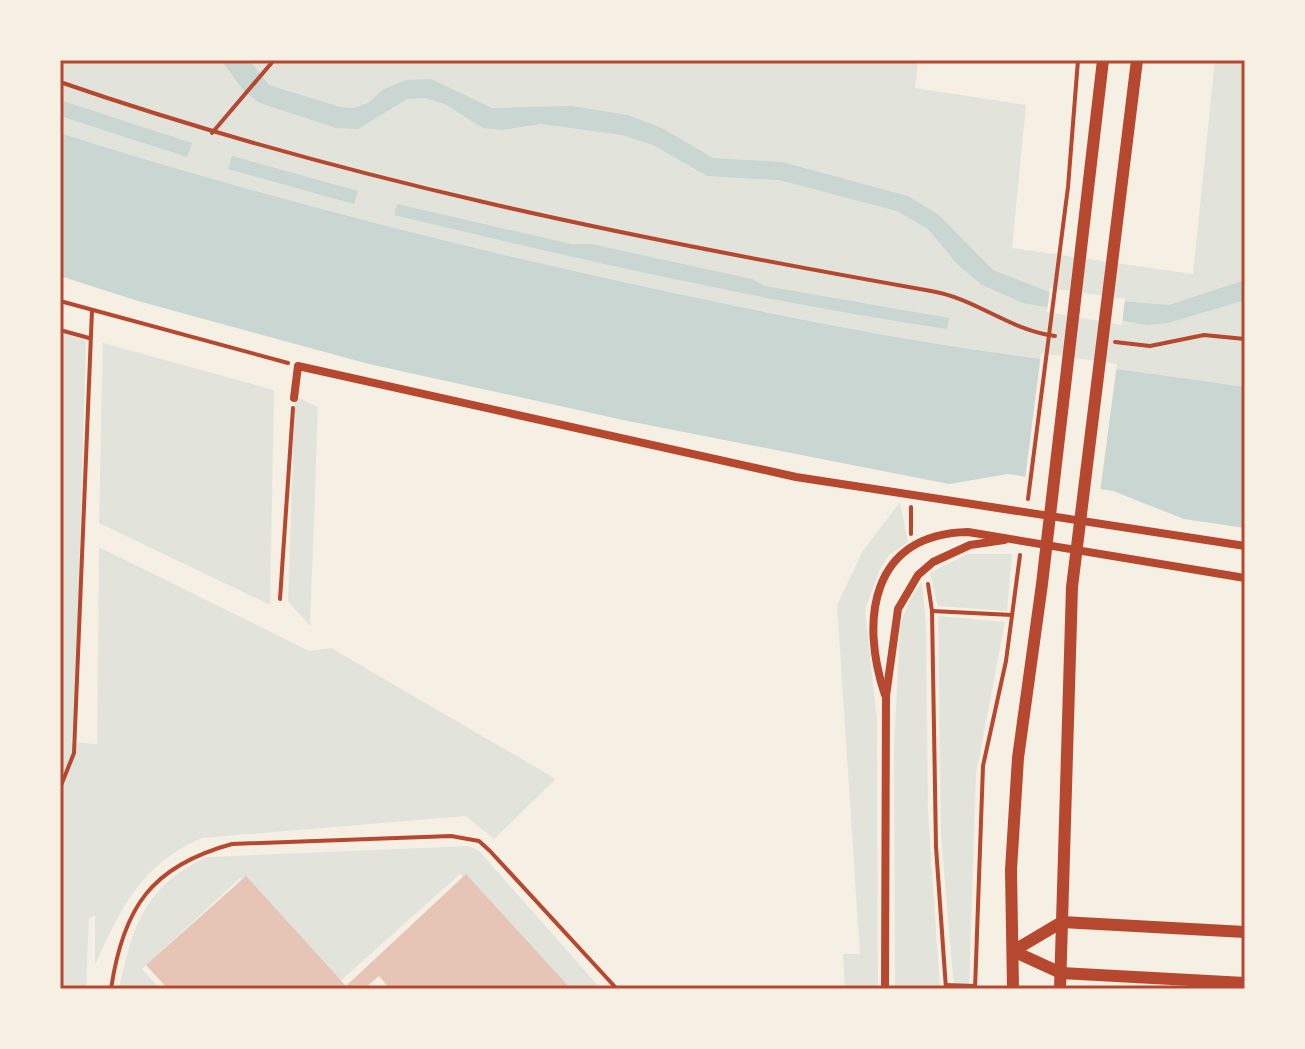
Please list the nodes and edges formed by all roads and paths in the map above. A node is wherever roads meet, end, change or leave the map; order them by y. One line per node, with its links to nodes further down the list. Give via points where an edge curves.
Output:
1 (274, 60): 6 (path)
2 (1078, 60): 16 (path, via 1068,187)
3 (1103, 60): 27 (main road, via 1014,805)
4 (1137, 60): 25 (main road, via 1072,587)
5 (60, 82): 6 (path)
6 (212, 133): 10 (path, via 428,190 677,246 952,294 1038,334)
7 (60, 301): 8 (path)
8 (92, 310): 11 (path); 14 (path)
9 (60, 330): 11 (path)
10 (1070, 337)
11 (89, 338): 24 (path, via 74,753)
12 (1245, 339): 13 (path, via 1204,335 1150,346)
13 (1102, 341)
14 (298, 366): 15 (street); 18 (street, via 796,477)
15 (294, 398): 21 (path)
16 (1027, 503)
17 (1004, 540): 20 (street); 23 (street, via 970,545 918,575 898,609); 23 (street, via 968,532 945,534 916,546 893,565 871,616 875,660)
18 (1245, 546)
19 (1021, 549): 22 (path)
20 (1245, 578)
21 (280, 599)
22 (1012, 615): 30 (path, via 932,611 936,847); 31 (path, via 983,766)
23 (886, 696): 34 (street)
24 (60, 788)
25 (1062, 922): 26 (main road); 27 (main road); 28 (main road)
26 (1245, 932)
27 (1013, 951): 28 (main road); 35 (main road)
28 (1061, 973): 29 (main road); 36 (main road)
29 (1245, 983)
30 (946, 987): 31 (path)
31 (975, 988)
32 (111, 989): 33 (lane, via 117,949 138,902 161,878 201,852 232,844 451,836 479,841 490,851)
33 (617, 989)
34 (885, 989)
35 (1013, 989)
36 (1060, 989)

